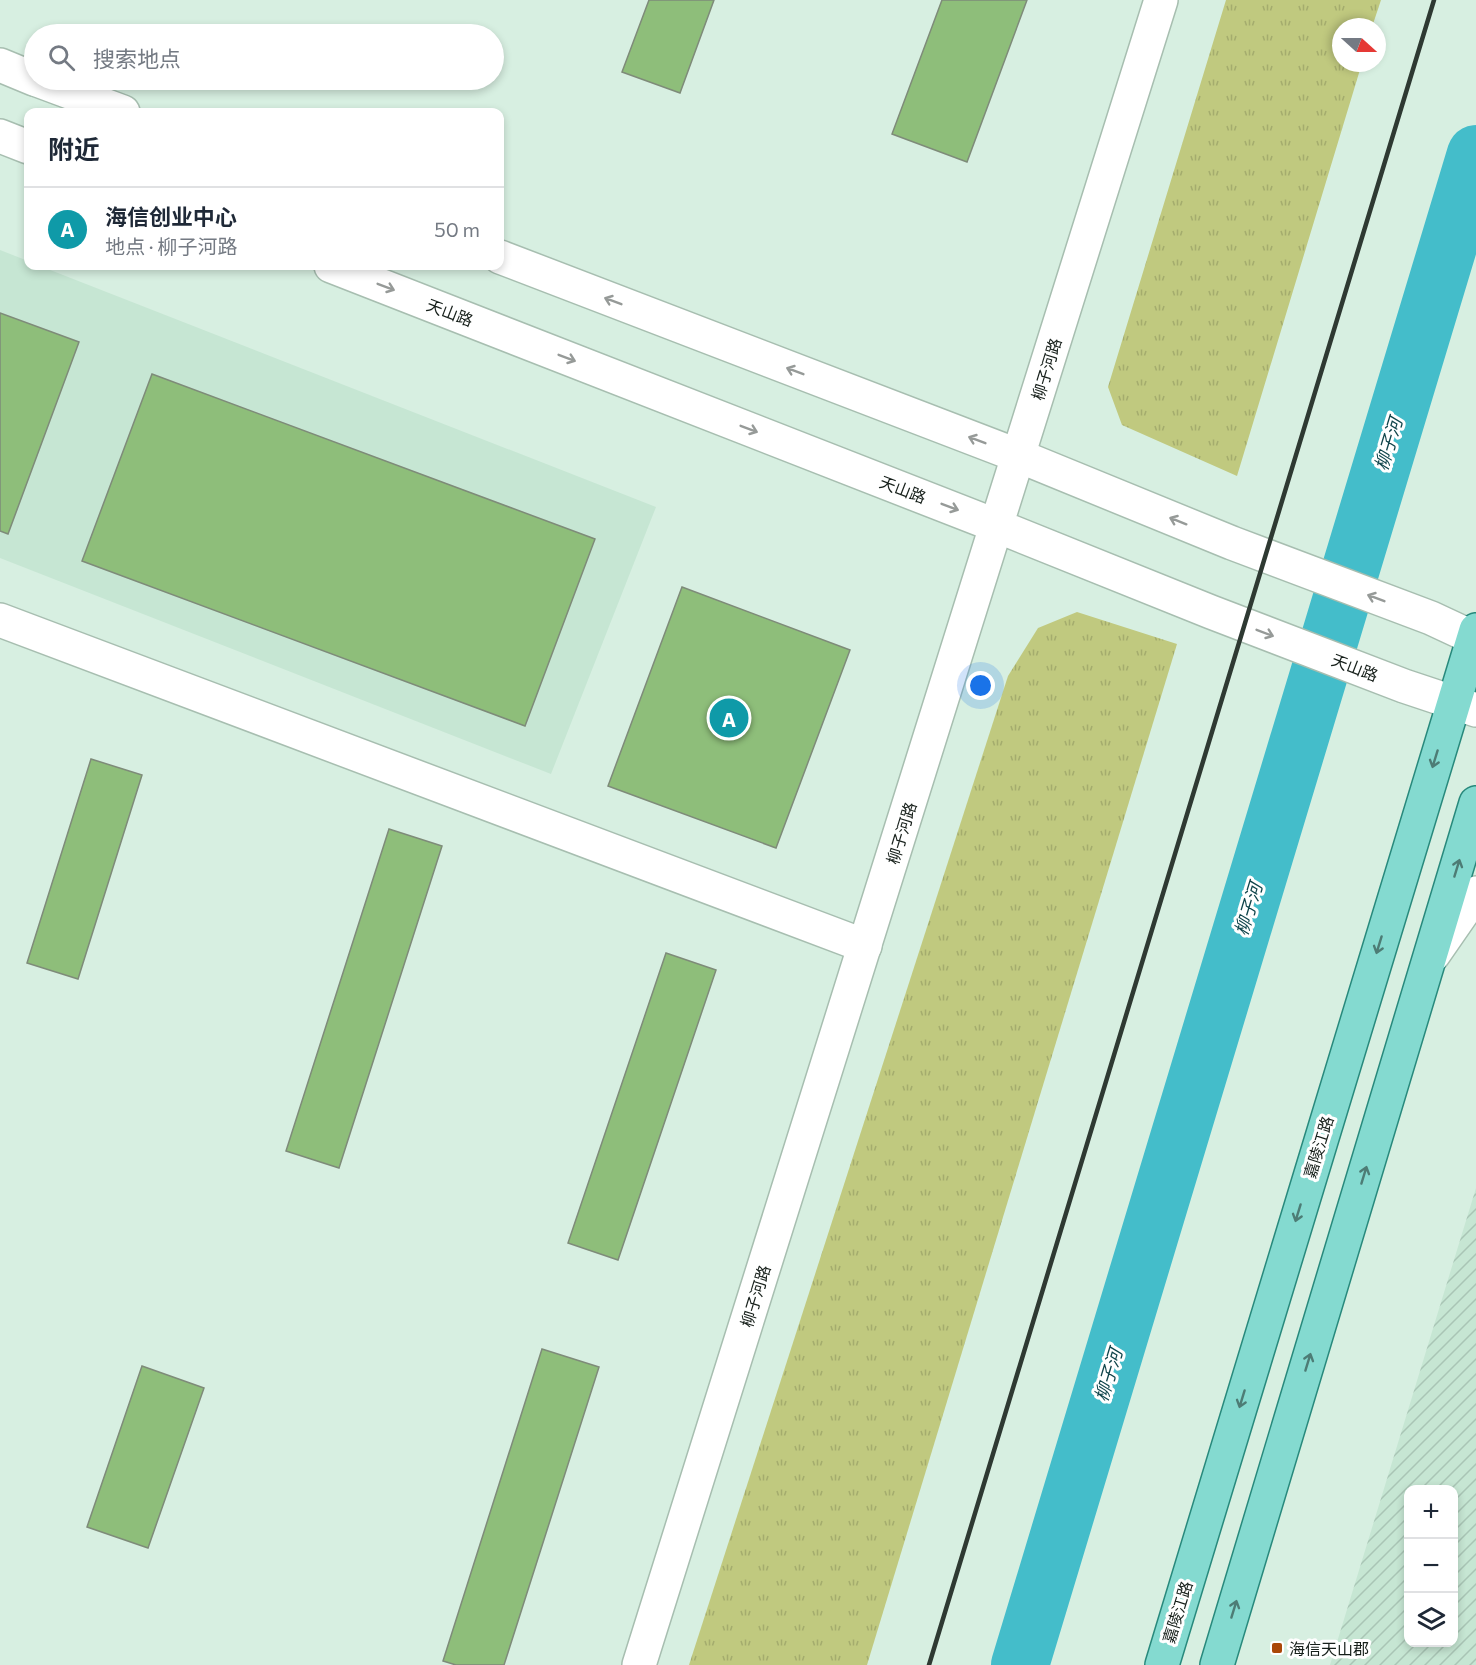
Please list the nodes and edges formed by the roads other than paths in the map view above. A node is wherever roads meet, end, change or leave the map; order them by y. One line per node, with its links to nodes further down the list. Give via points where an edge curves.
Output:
1 (1161, 0): 10 (street, 柳子河路)
2 (0, 65): 3 (street)
3 (24, 74)
4 (65, 90): 5 (street)
5 (112, 108)
6 (0, 136): 7 (street)
7 (24, 145)
8 (504, 259): 10 (street, one-way to 8)
9 (341, 270): 11 (street, 天山路, one-way to 11)
10 (1019, 456): 11 (street, 柳子河路); 13 (street, one-way to 10)
11 (997, 526): 14 (street, 天山路, one-way to 14, via 1210,612); 17 (street, 柳子河路)
12 (0, 620): 17 (street)
13 (1475, 636): 14 (main road, 嘉陵江路)
14 (1464, 706): 20 (main road, 嘉陵江路, one-way to 20)
15 (1476, 803): 18 (main road, one-way to 15)
16 (1476, 893): 18 (street)
17 (865, 946): 19 (street, 柳子河路)
18 (1428, 961): 21 (main road, one-way to 18)
19 (639, 1665)
20 (1162, 1665)
21 (1217, 1665)

